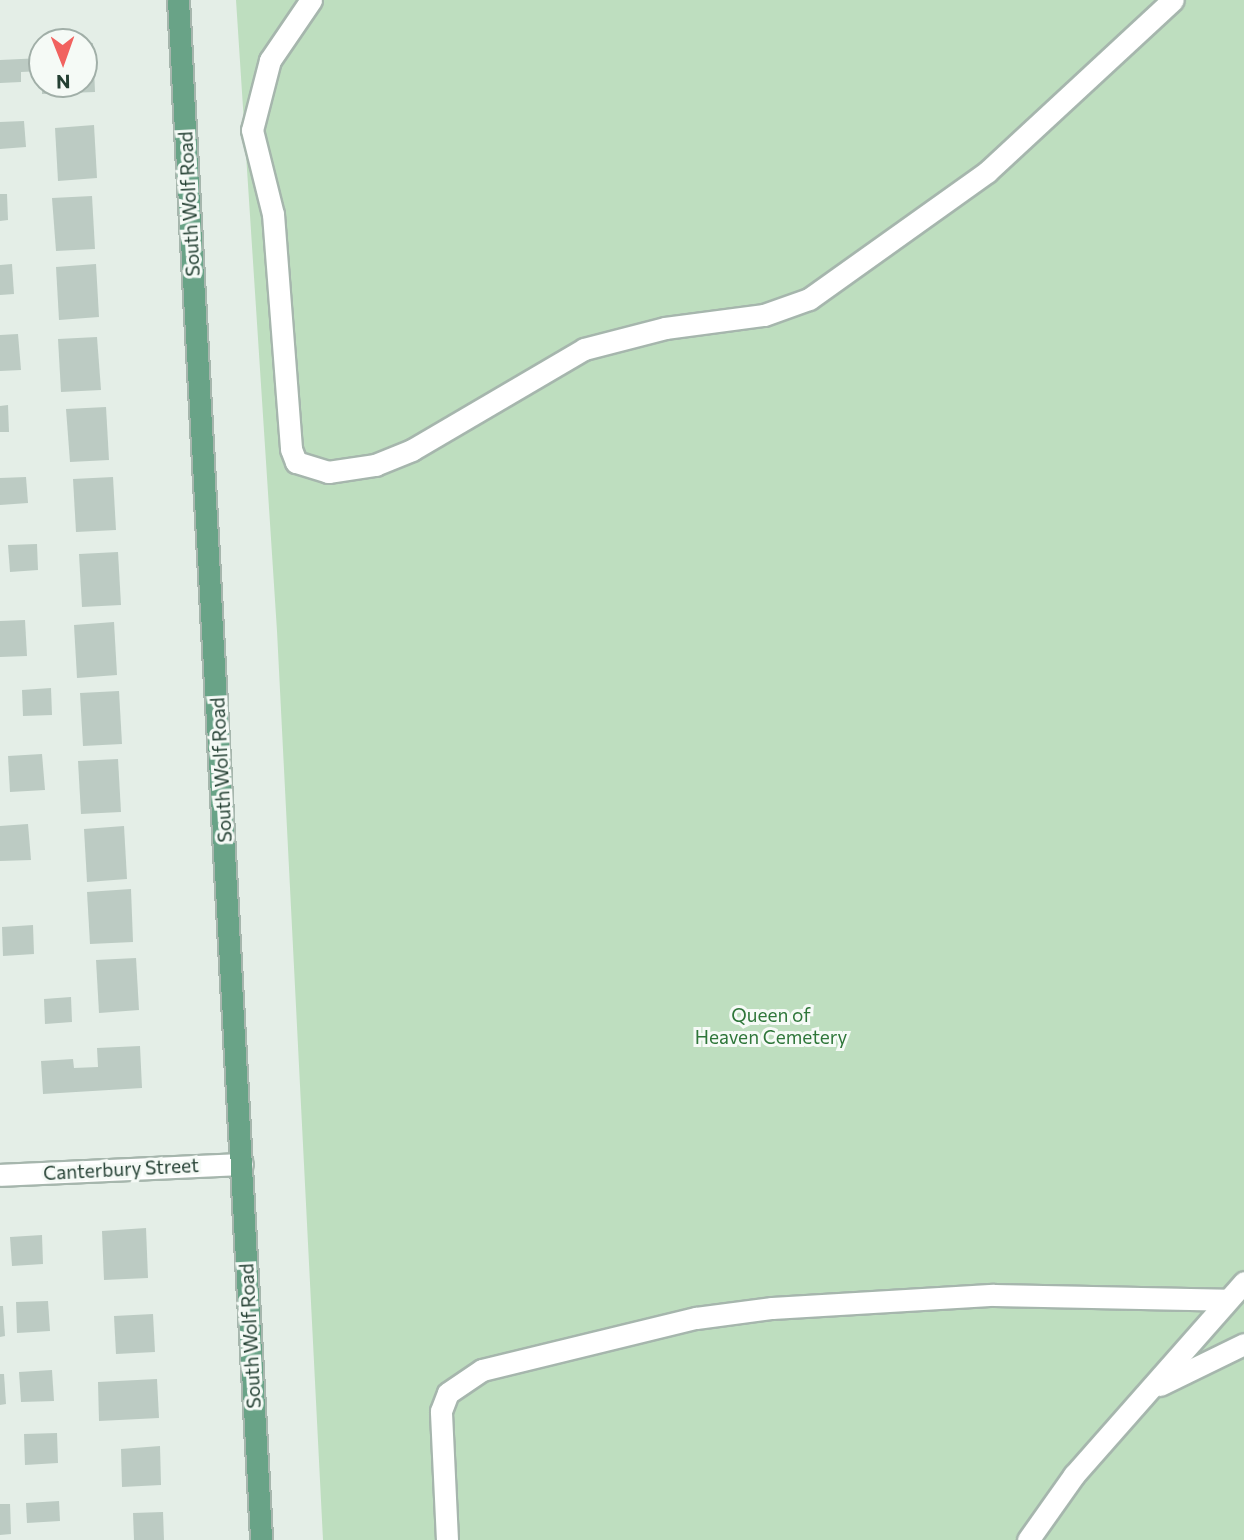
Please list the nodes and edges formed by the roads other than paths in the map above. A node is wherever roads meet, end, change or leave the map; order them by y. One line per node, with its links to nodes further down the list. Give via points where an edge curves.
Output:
1 (178, 0): 4 (main road, South Wolf Road)
2 (311, 0): 3 (street, via 270,60 252,130 273,214 291,449 296,462 328,472 375,465 412,450 584,349 665,328 764,315 808,299 987,172)
3 (1173, 0)
4 (242, 1164): 5 (street, Canterbury Street); 10 (main road, South Wolf Road)
5 (0, 1175)
6 (1244, 1282): 7 (street)
7 (1226, 1300): 9 (street); 11 (street, via 994,1295 772,1308 696,1318 482,1370 448,1393 441,1411)
8 (1244, 1344): 9 (street)
9 (1146, 1394): 12 (street, via 1074,1475)
10 (261, 1540)
11 (447, 1540)
12 (1028, 1540)

